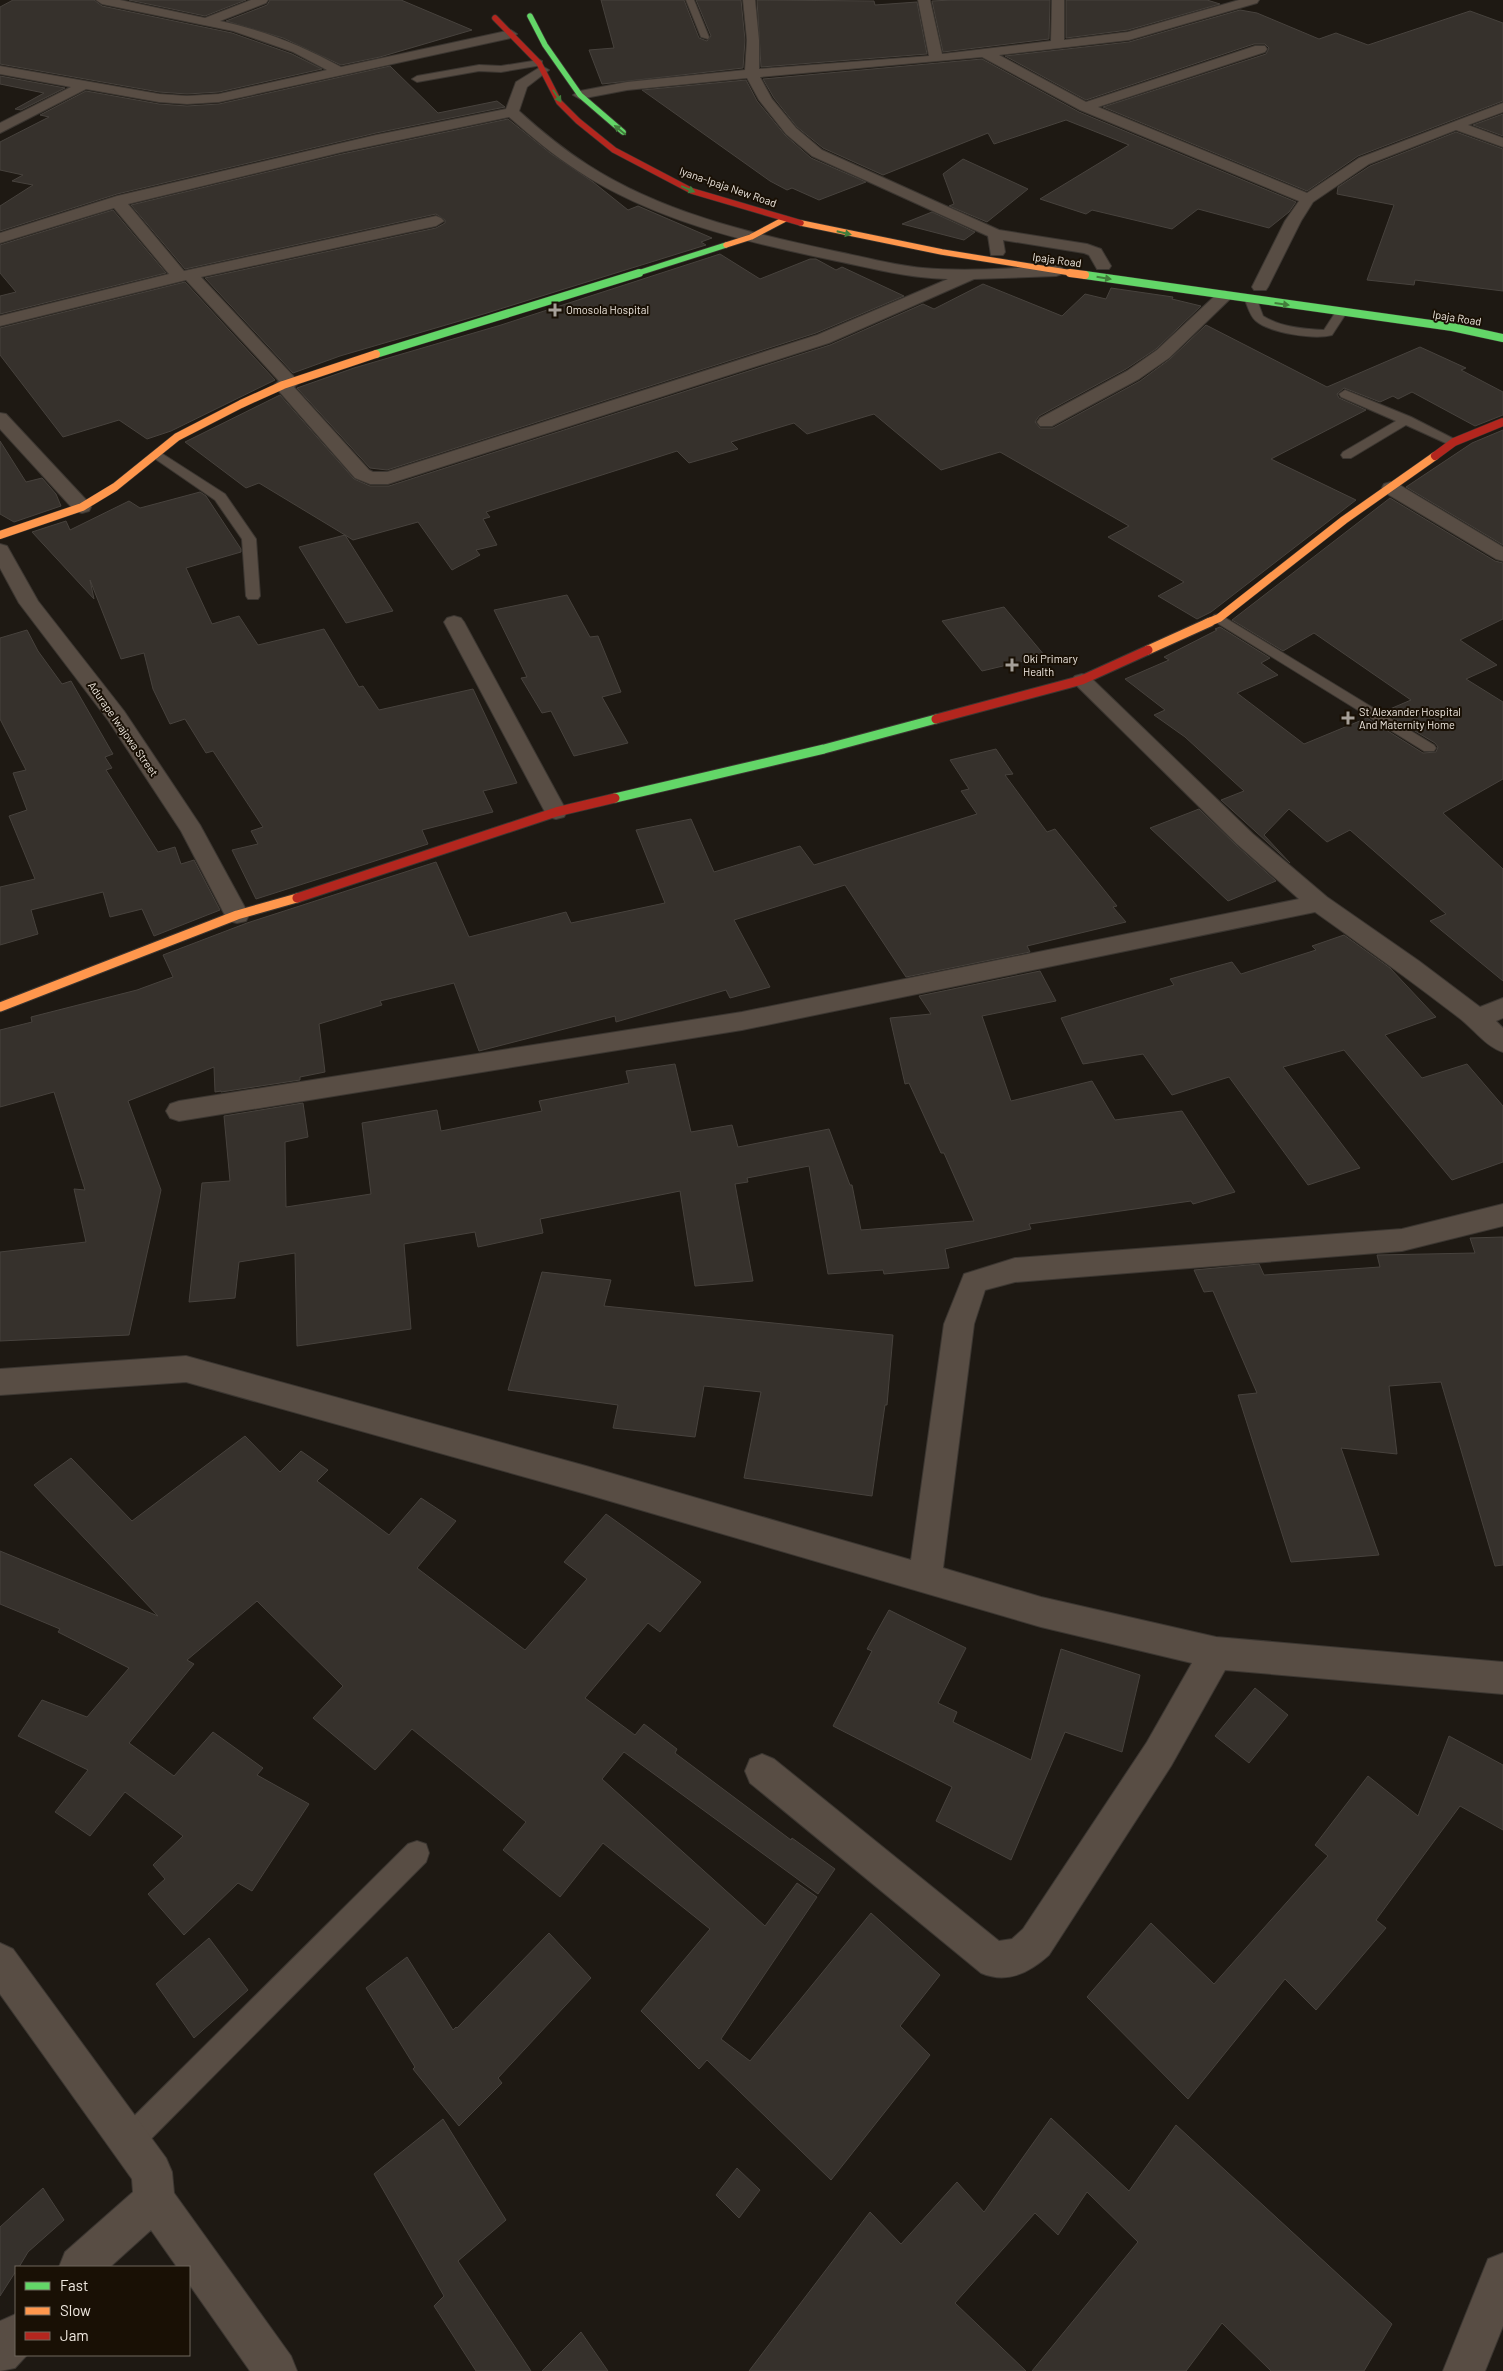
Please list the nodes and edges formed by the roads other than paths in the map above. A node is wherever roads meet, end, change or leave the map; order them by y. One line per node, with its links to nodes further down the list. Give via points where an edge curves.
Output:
1 (102, 0): 10 (street)
2 (262, 0): 10 (street)
3 (690, 0): 12 (lane)
4 (749, 0): 20 (street)
5 (924, 0): 16 (street)
6 (1058, 0): 13 (street)
7 (1253, 0): 13 (street, via 1129,36)
8 (483, 12): 9 (main road)
9 (495, 18): 11 (main road, Iyana-Ipaja New Road); 23 (main road, via 526,15)
10 (206, 22): 19 (street, via 236,28 298,49)
11 (511, 34): 17 (main road, Iyana-Ipaja New Road); 19 (street)
12 (705, 37)
13 (1056, 46): 15 (street)
14 (1260, 49): 24 (street)
15 (986, 54): 16 (street); 24 (street)
16 (936, 59): 20 (street)
17 (540, 67): 21 (lane, via 479,68); 26 (street, via 521,85); 33 (main road, Iyana-Ipaja New Road, one-way to 33, via 560,102 614,150 692,190)
18 (0, 70): 22 (street)
19 (340, 72): 22 (street, via 219,98 187,100)
20 (752, 74): 23 (street, via 627,86); 36 (street, via 766,100 791,130 817,153)
21 (417, 79)
22 (86, 84): 28 (street)
23 (580, 95): 29 (main road, one-way to 23)
24 (1085, 107): 31 (street)
25 (1503, 107): 27 (street)
26 (512, 112): 32 (street, via 358,143); 37 (street, via 553,149 609,185 677,214)
27 (1454, 125): 30 (street); 31 (street, via 1364,161)
28 (0, 129)
29 (634, 140)
30 (1503, 143)
31 (1308, 199): 45 (street, via 1293,221)
32 (116, 201): 38 (street); 43 (street)
33 (785, 219): 37 (main road); 39 (main road, Iyana-Ipaja New Road, one-way to 39, via 865,238)
34 (436, 221): 43 (street)
35 (869, 225): 39 (main road)
36 (995, 234): 39 (street); 40 (street, via 1087,249 1095,252)
37 (751, 237): 44 (street, via 922,273); 53 (main road, via 347,362)
38 (0, 238)
39 (992, 257): 40 (main road, Ipaja Road); 41 (main road, Ipaja Road)
40 (1103, 266): 42 (main road, Ipaja Road)
41 (1056, 271): 44 (street); 46 (main road, Ipaja Road, one-way to 46)
42 (1162, 274)
43 (185, 276): 50 (street); 53 (street)
44 (971, 276): 53 (street, via 823,339 388,478 370,478 362,474)
45 (1260, 287)
46 (1224, 296): 48 (main road, Ipaja Road); 57 (street, via 1155,360)
47 (1328, 298): 51 (main road, Ipaja Road)
48 (1251, 300): 49 (main road, Ipaja Road, one-way to 49); 49 (lane, via 1257,317 1311,334 1328,333)
49 (1341, 312): 52 (main road, Ipaja Road, via 1452,327)
50 (0, 321)
51 (1494, 324)
52 (1503, 338)
53 (286, 384): 60 (main road, via 177,438)
54 (1345, 394): 56 (lane)
55 (0, 418): 63 (street)
56 (1407, 420): 59 (lane); 61 (lane)
57 (1046, 422)
58 (1503, 422): 59 (main road)
59 (1454, 442): 62 (main road)
60 (158, 455): 63 (main road); 67 (lane, via 220,497 250,539)
61 (1347, 455)
62 (1391, 488): 66 (street); 68 (main road, via 1344,520)
63 (82, 507): 64 (main road)
64 (0, 535)
65 (0, 550): 74 (street, Adurape Iwajowa Street, via 28,603 116,716 192,830)
66 (1503, 555)
67 (253, 596)
68 (1219, 618): 70 (main road); 71 (lane)
69 (454, 622): 72 (street)
70 (1082, 680): 72 (main road, via 824,749); 73 (street, via 1245,839)
71 (1429, 748)
72 (556, 812): 74 (main road, via 308,894)
73 (1319, 903): 77 (street); 79 (street, via 742,1021)
74 (236, 914): 75 (main road)
75 (0, 1007)
76 (1503, 1007): 77 (street)
77 (1478, 1019): 78 (street)
78 (1503, 1043)
79 (179, 1111)
80 (1503, 1215): 82 (street, via 1402,1240 1015,1270 974,1282 959,1324)
81 (0, 1382): 82 (street, via 186,1369 586,1480)
82 (925, 1579): 83 (street, via 1041,1612)
83 (1216, 1653): 84 (street); 85 (street, via 1160,1754 1036,1942 1020,1956 994,1960)
84 (1503, 1678)
85 (762, 1771)
86 (416, 1853): 88 (lane)
87 (0, 1962): 88 (street)
88 (129, 2141): 89 (street, via 152,2172)
89 (154, 2200): 90 (street); 94 (street)
90 (81, 2266)
91 (1503, 2274): 95 (street)
92 (15, 2337): 93 (street)
93 (0, 2353)
94 (276, 2371)
95 (1464, 2371)

